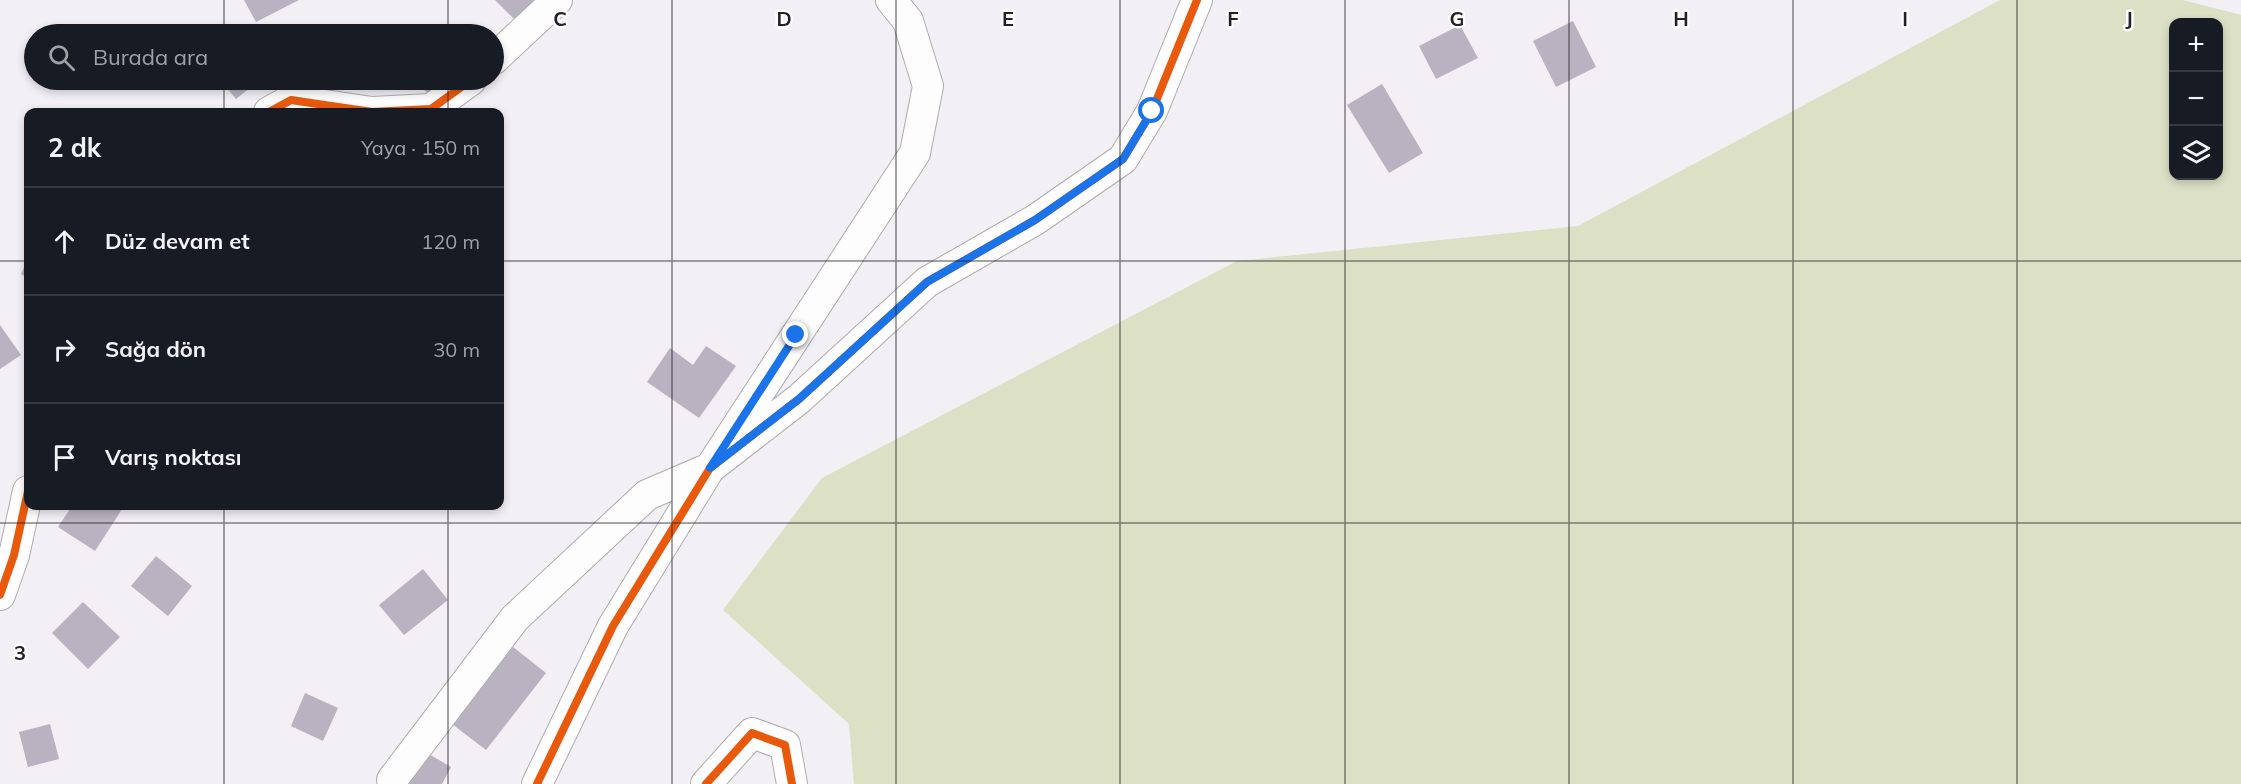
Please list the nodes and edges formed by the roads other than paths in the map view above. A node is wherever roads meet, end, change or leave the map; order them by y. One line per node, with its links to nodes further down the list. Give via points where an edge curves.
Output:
1 (557, 0): 4 (street)
2 (891, 0): 9 (street, via 908,21 928,86 915,153)
3 (1197, 0): 9 (street, via 1152,111 1123,159 1035,220 927,282 821,380)
4 (504, 50)
5 (457, 90): 8 (street)
6 (276, 108): 7 (street, via 291,100)
7 (345, 108)
8 (431, 108)
9 (710, 468): 12 (street, via 647,495 515,618); 13 (street, via 613,626)
10 (24, 510): 11 (street, via 15,555)
11 (0, 595)
12 (392, 780)
13 (537, 784)
14 (706, 784): 15 (street, via 752,733 785,745)
15 (792, 784)

